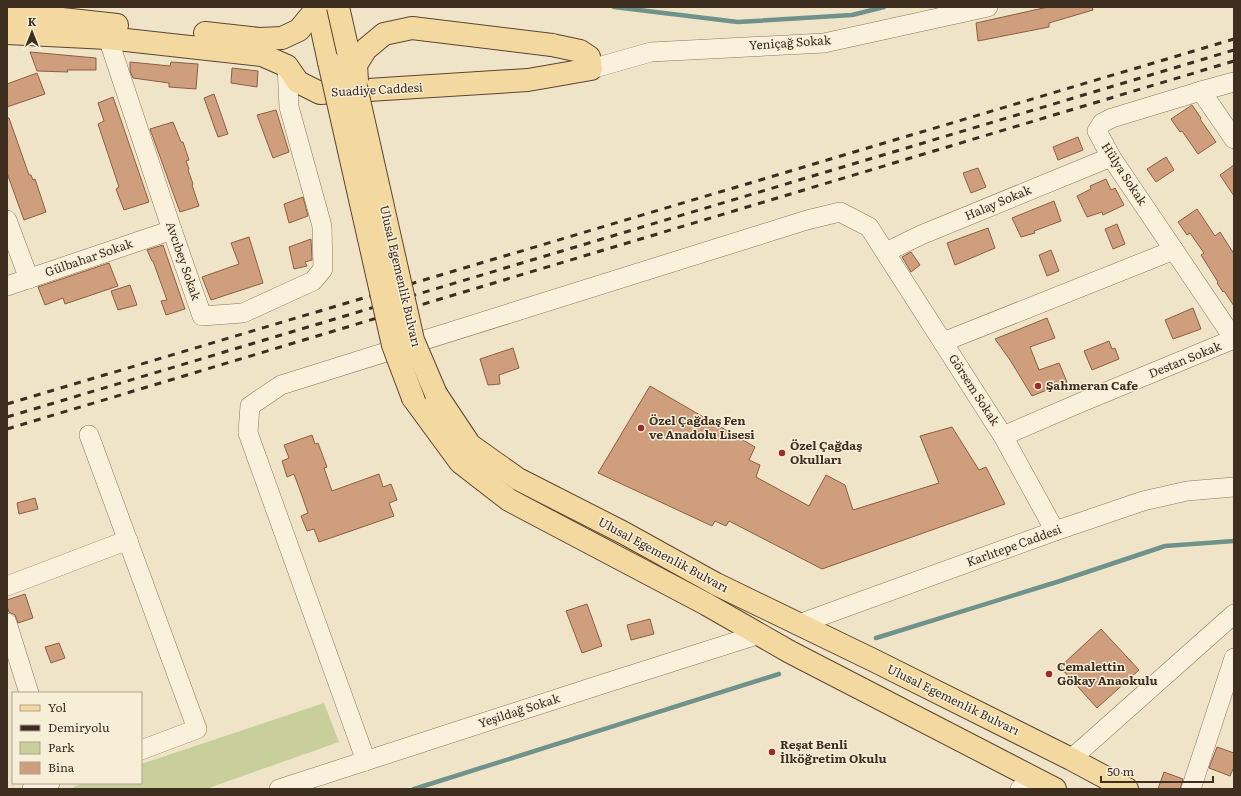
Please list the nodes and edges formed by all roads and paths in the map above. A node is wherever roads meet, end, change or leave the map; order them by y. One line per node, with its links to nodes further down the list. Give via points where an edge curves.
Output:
1 (324, 7): 3 (main road, via 299,30 282,38 259,39 81,21); 9 (main road, bridge); 29 (main road, Ulusal Egemenlik Bulvarı, bridge, via 393,345 413,398 460,462 508,500)
2 (988, 7): 6 (street, Yeniçağ Sokak, via 824,43 651,52)
3 (11, 17): 4 (main road)
4 (108, 38): 5 (main road, via 262,55); 13 (street, Avcıbey Sokak)
5 (287, 66): 6 (main road, Suadiye Caddesi, via 298,82 320,93 528,80); 13 (street, Avcıbey Sokak, via 289,107 322,226 323,269 313,281 243,313 202,316)
6 (591, 69): 9 (main road, bridge, via 589,57 580,51 552,45 412,28 384,34 366,49 356,65)
7 (1234, 82): 8 (street, Hülya Sokak)
8 (1200, 91): 10 (street); 11 (street, Hülya Sokak, via 1102,123 1097,131)
9 (358, 94): 28 (main road, Ulusal Egemenlik Bulvarı, bridge, via 413,340 436,394 470,445 518,479 716,584)
10 (1234, 140)
11 (1110, 156): 14 (street, Hülya Sokak); 15 (street, Halay Sokak)
12 (7, 220): 16 (street)
13 (172, 230): 16 (street, Gülbahar Sokak)
14 (1174, 250): 18 (street, Hülya Sokak); 19 (street)
15 (886, 252): 19 (street, Görsem Sokak); 34 (street, Görsem Sokak, via 869,228 840,212 807,220 281,385 250,406 248,433)
16 (29, 279): 17 (street, Gülbahar Sokak)
17 (7, 286)
18 (1234, 339): 21 (street, Destan Sokak)
19 (943, 342): 21 (street, Görsem Sokak)
20 (89, 435): 24 (street)
21 (1003, 436): 23 (street, Görsem Sokak)
22 (1234, 487): 23 (street, Karlıtepe Caddesi, via 1187,490 1144,501)
23 (1055, 531): 28 (street, Karlıtepe Caddesi)
24 (128, 540): 25 (street); 32 (street, via 197,730)
25 (7, 586)
26 (1234, 614): 33 (street)
27 (7, 623): 31 (street)
28 (799, 624): 33 (main road, Ulusal Egemenlik Bulvarı)
29 (760, 634): 34 (street, Yeşildağ Sokak); 35 (main road, Ulusal Egemenlik Bulvarı)
30 (1234, 658): 41 (street)
31 (29, 692)
32 (142, 750)
33 (1071, 759): 35 (main road); 40 (main road, Ulusal Egemenlik Bulvarı)
34 (366, 761): 38 (street, Yeşildağ Sokak)
35 (1027, 783): 39 (main road, Ulusal Egemenlik Bulvarı)
36 (47, 784): 37 (street)
37 (32, 789)
38 (279, 789)
39 (1055, 789)
40 (1126, 789)
41 (1190, 789)

